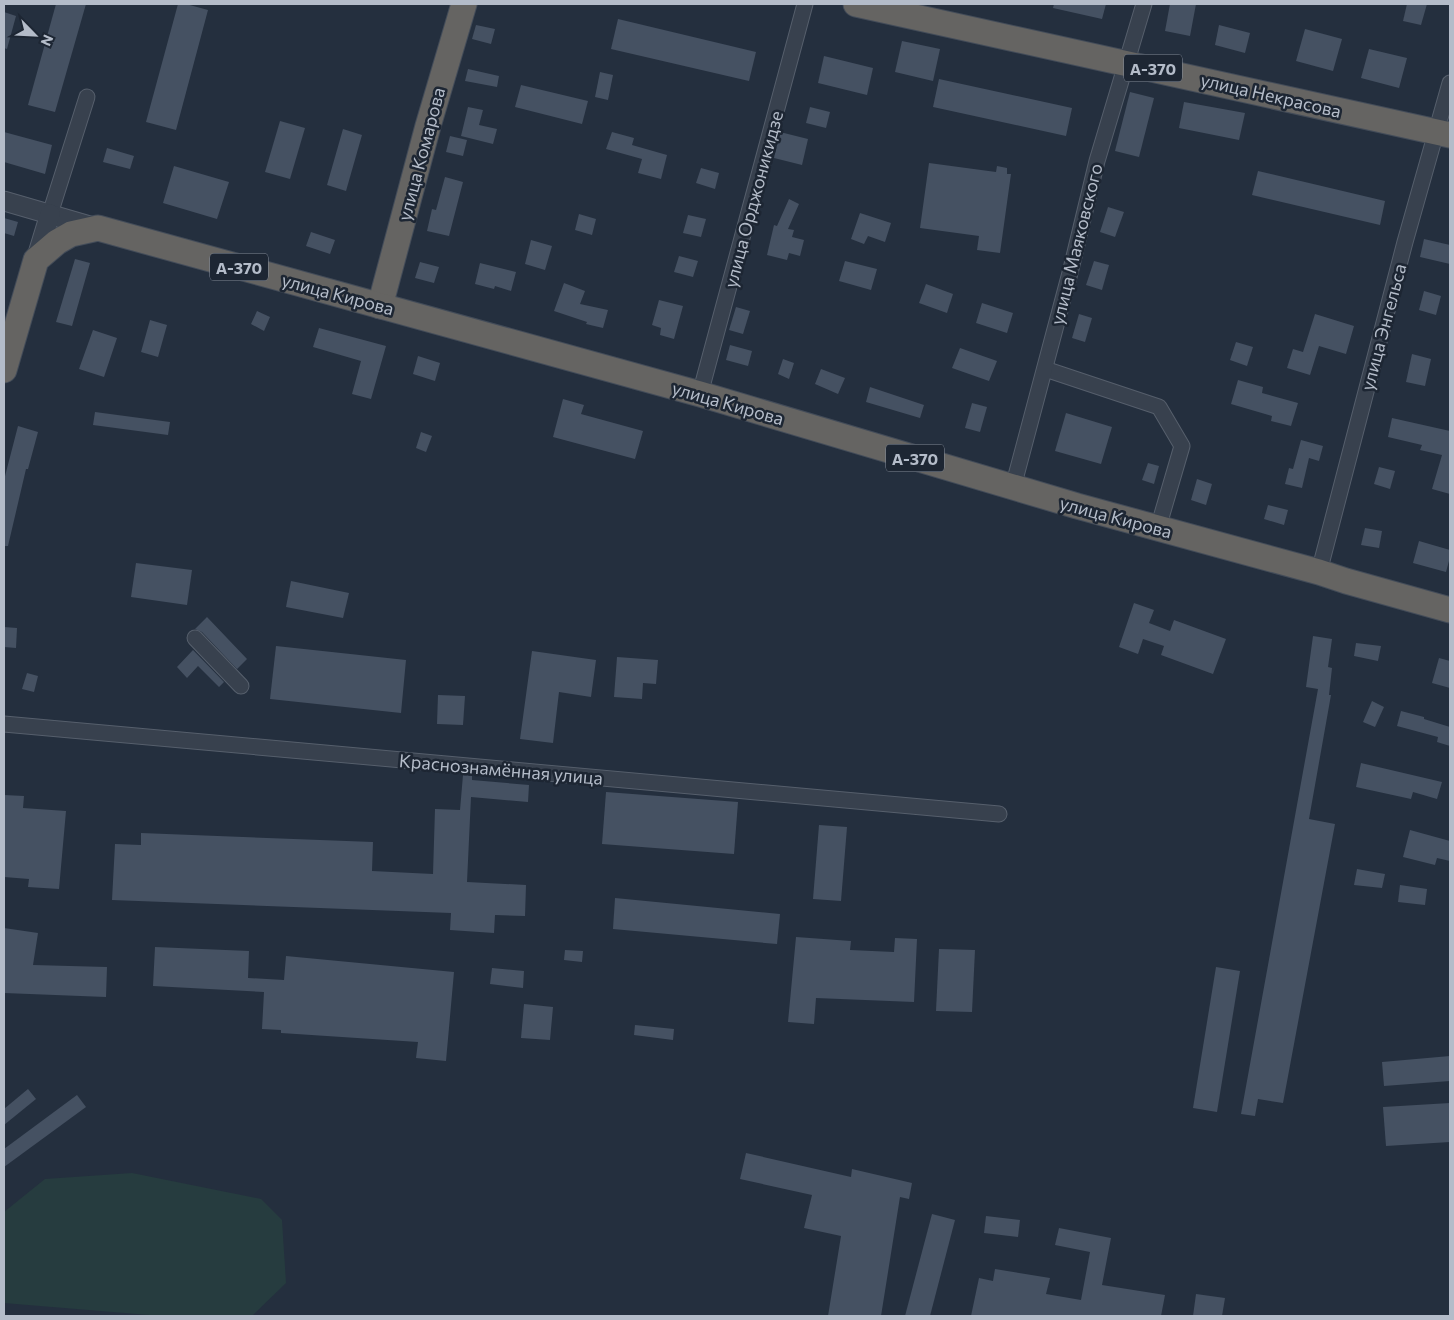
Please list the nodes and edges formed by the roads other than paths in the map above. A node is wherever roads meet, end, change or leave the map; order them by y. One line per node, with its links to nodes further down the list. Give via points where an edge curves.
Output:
1 (464, 4): 13 (highway, улица Комарова)
2 (805, 4): 16 (street, улица Орджоникидзе)
3 (856, 4): 5 (highway, улица Некрасова / А-370)
4 (1144, 4): 5 (street, улица Маяковского)
5 (1127, 63): 8 (highway, улица Некрасова / А-370); 14 (street, улица Маяковского, via 1097,161)
6 (1450, 83): 8 (street, улица Энгельса)
7 (87, 96): 10 (street)
8 (1444, 133): 19 (street, улица Энгельса, via 1406,242)
9 (4, 201): 10 (street, улица Кирова)
10 (50, 214): 11 (street, улица Кирова); 12 (street)
11 (98, 228): 12 (highway, А-370, via 71,234 56,242); 13 (highway, улица Кирова / А-370)
12 (36, 260): 15 (highway)
13 (380, 306): 16 (highway, улица Кирова / А-370)
14 (1044, 369): 17 (street, улица Маяковского); 18 (street, via 1159,407 1182,446)
15 (4, 370)
16 (700, 394): 17 (highway, улица Кирова / А-370)
17 (1013, 486): 18 (highway, улица Кирова / А-370)
18 (1158, 528): 19 (highway, улица Кирова / А-370)
19 (1319, 572): 20 (highway, улица Кирова / А-370)
20 (1450, 610)
21 (195, 638): 22 (street)
22 (241, 686)
23 (4, 724): 24 (street, Краснознамённая улица)
24 (999, 814)

